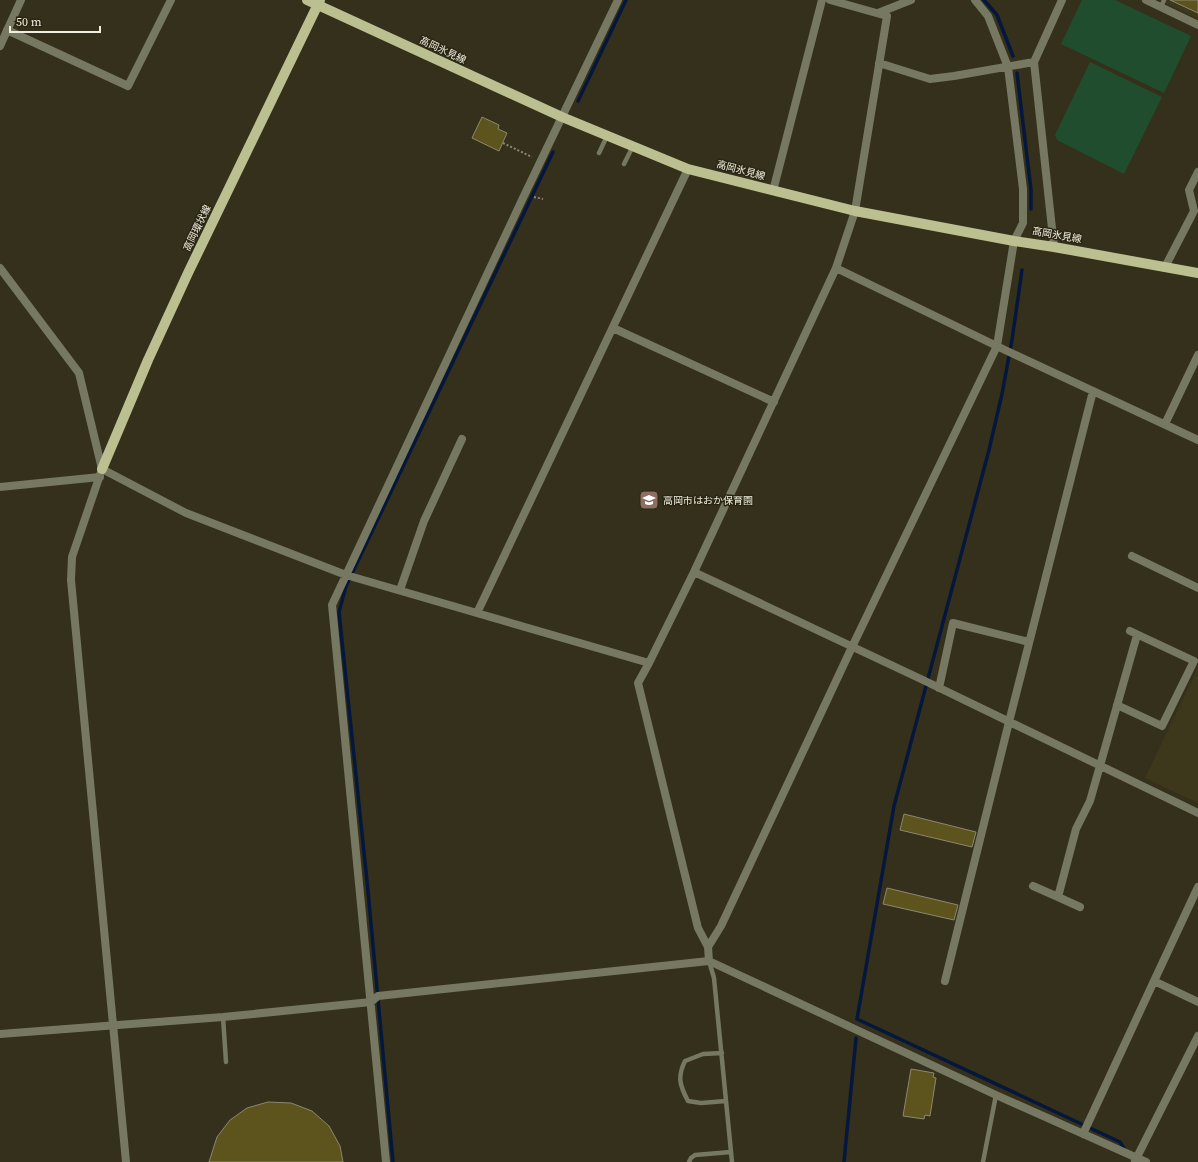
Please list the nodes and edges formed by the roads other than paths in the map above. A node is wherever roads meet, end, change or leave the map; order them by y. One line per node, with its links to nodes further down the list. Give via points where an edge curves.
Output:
1 (21, 0): 15 (street)
2 (171, 0): 15 (street, via 128,86)
3 (307, 0): 11 (main road, 高岡氷見線)
4 (618, 0): 20 (street)
5 (822, 0): 27 (street)
6 (830, 0): 13 (street)
7 (911, 0): 13 (street)
8 (975, 0): 19 (street, via 988,16)
9 (1062, 0): 17 (street)
10 (1146, 0): 12 (street)
11 (319, 3): 20 (main road, 高岡氷見線); 43 (main road, 高岡環状線, via 188,273)
12 (1162, 3): 14 (street)
13 (878, 13): 18 (street, via 887,16)
14 (1198, 25)
15 (7, 30): 16 (street)
16 (0, 46)
17 (1034, 62): 19 (street); 30 (street)
18 (879, 63): 19 (street, via 930,79); 28 (street)
19 (1008, 67): 29 (street, via 1024,212)
20 (562, 117): 21 (main road, 高岡氷見線); 47 (street, via 550,137 541,161 529,179)
21 (607, 136): 22 (main road, 高岡氷見線); 23 (lane)
22 (633, 146): 24 (lane); 25 (main road, 高岡氷見線)
23 (599, 153)
24 (624, 164)
25 (688, 169): 27 (main road, 高岡氷見線); 35 (street)
26 (1198, 172): 31 (street, via 1189,190 1194,211)
27 (773, 191): 28 (main road, 高岡氷見線)
28 (855, 211): 29 (main road, 高岡氷見線); 33 (street)
29 (1014, 241): 30 (main road, 高岡氷見線); 36 (street)
30 (1054, 247): 31 (main road, 高岡氷見線)
31 (1165, 267): 34 (main road, 高岡氷見線)
32 (0, 268): 43 (street, via 79,373)
33 (836, 268): 36 (street); 39 (street)
34 (1198, 273)
35 (613, 328): 39 (street); 50 (street)
36 (998, 346): 38 (street); 52 (street)
37 (1198, 355): 40 (street)
38 (1093, 391): 40 (street); 51 (street)
39 (774, 402): 46 (street)
40 (1165, 424): 42 (street)
41 (462, 439): 49 (street, via 424,521)
42 (1198, 440)
43 (101, 473): 44 (street); 47 (street, via 186,513); 70 (street, via 72,557 71,580)
44 (0, 486)
45 (1132, 556): 48 (street)
46 (694, 572): 52 (street); 53 (street)
47 (347, 575): 49 (street); 67 (street, via 332,606)
48 (1198, 588)
49 (400, 590): 50 (street)
50 (478, 613): 53 (street)
51 (1029, 642): 54 (street, via 953,623); 56 (street)
52 (852, 647): 54 (street); 63 (street, via 721,926)
53 (649, 663): 63 (street, via 638,683 698,928)
54 (937, 687): 56 (street)
55 (1117, 705): 55 (street, via 1134,633 1194,661 1162,726); 57 (street)
56 (1009, 722): 57 (street); 65 (street)
57 (1100, 764): 58 (street); 61 (street, via 1090,801 1076,829)
58 (1198, 813)
59 (1033, 886): 61 (street)
60 (1198, 887): 66 (street)
61 (1058, 897): 62 (street)
62 (1080, 907)
63 (708, 947): 64 (street)
64 (709, 961): 67 (street, via 394,994 378,996); 73 (lane, via 714,978); 75 (street)
65 (945, 981)
66 (1154, 981): 68 (street); 77 (street)
67 (371, 1002): 69 (street); 81 (street)
68 (1198, 1002)
69 (223, 1017): 70 (street); 74 (lane)
70 (114, 1024): 71 (street); 80 (street)
71 (0, 1034)
72 (1198, 1036): 79 (street)
73 (722, 1053): 76 (lane); 76 (lane, via 704,1054 685,1061 679,1076 688,1101)
74 (226, 1062)
75 (996, 1095): 77 (street); 84 (lane)
76 (726, 1101): 78 (lane)
77 (1083, 1134): 79 (street)
78 (731, 1152): 82 (lane, via 695,1155); 83 (lane)
79 (1136, 1160): 85 (street)
80 (126, 1162)
81 (386, 1162)
82 (689, 1162)
83 (732, 1162)
84 (983, 1162)
85 (1146, 1162)

